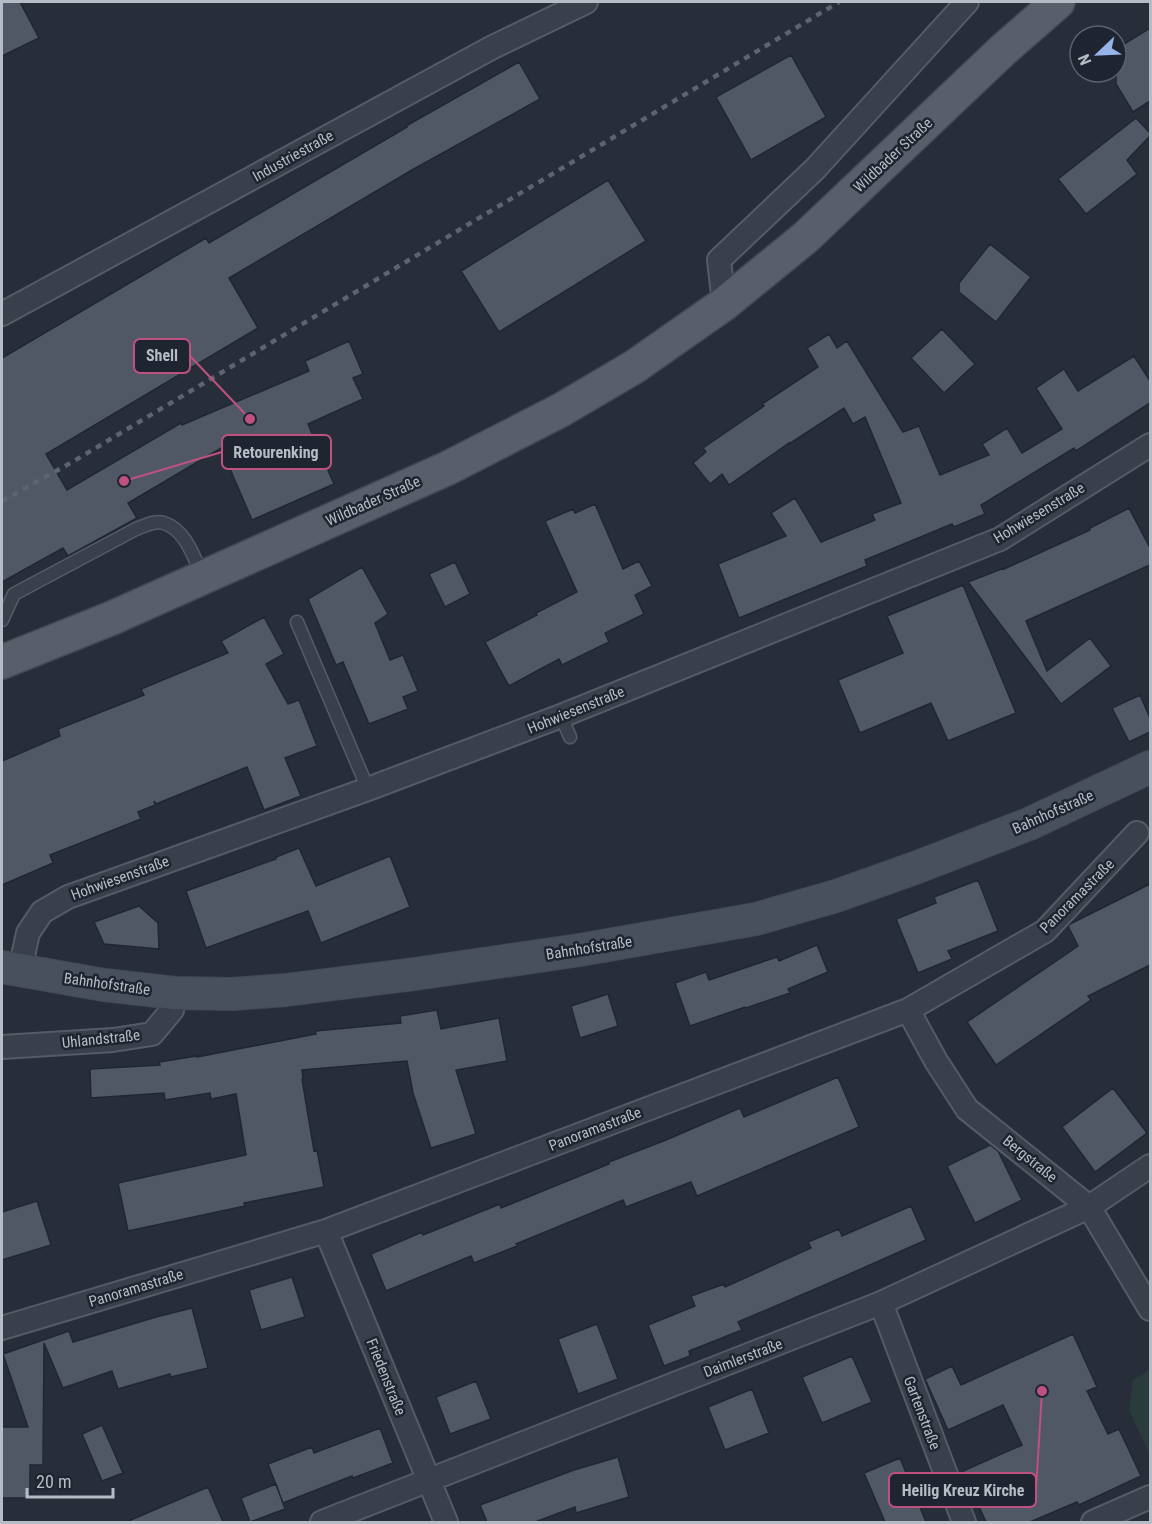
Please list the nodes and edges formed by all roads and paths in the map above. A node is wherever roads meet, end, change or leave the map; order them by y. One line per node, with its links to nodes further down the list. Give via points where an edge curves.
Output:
1 (586, 2): 5 (street, Industriestraße, via 491,48)
2 (967, 2): 4 (street, via 815,169 719,260)
3 (1058, 2): 4 (main road, Wildbader Straße, via 806,237)
4 (724, 304): 7 (main road, Wildbader Straße, via 634,367 561,410 448,468)
5 (2, 314)
6 (1150, 445): 11 (street, Hohwiesenstraße, via 1000,539)
7 (204, 578): 8 (lane, via 183,536 163,523 152,523 14,594); 10 (main road, Wildbader Straße)
8 (2, 620)
9 (297, 622): 14 (lane)
10 (2, 662)
11 (561, 716): 12 (lane); 14 (street, Hohwiesenstraße)
12 (570, 737)
13 (1150, 767): 17 (main road, Bahnhofstraße, via 1029,824 915,868 756,919 392,977 243,994)
14 (368, 789): 16 (street, Hohwiesenstraße, via 69,897 42,912)
15 (1137, 833): 18 (street, Panoramastraße, via 1045,931)
16 (11, 969): 17 (main road, Bahnhofstraße)
17 (175, 993): 19 (street, Uhlandstraße, via 172,1010 152,1034)
18 (908, 1010): 21 (street, Bergstraße, via 968,1109); 22 (street, Panoramastraße)
19 (2, 1047)
20 (1150, 1166): 21 (street, Daimlerstraße)
21 (1089, 1207): 23 (street, Daimlerstraße); 24 (street, Bergstraße)
22 (326, 1231): 25 (street, Panoramastraße); 26 (street, Friedenstraße)
23 (881, 1303): 26 (street, Daimlerstraße); 30 (street, Gartenstraße, via 909,1353)
24 (1150, 1309)
25 (2, 1328)
26 (428, 1482): 28 (street, Daimlerstraße); 29 (street, Friedenstraße)
27 (1150, 1497): 31 (street)
28 (322, 1522)
29 (446, 1522)
30 (964, 1522)
31 (1093, 1522)

